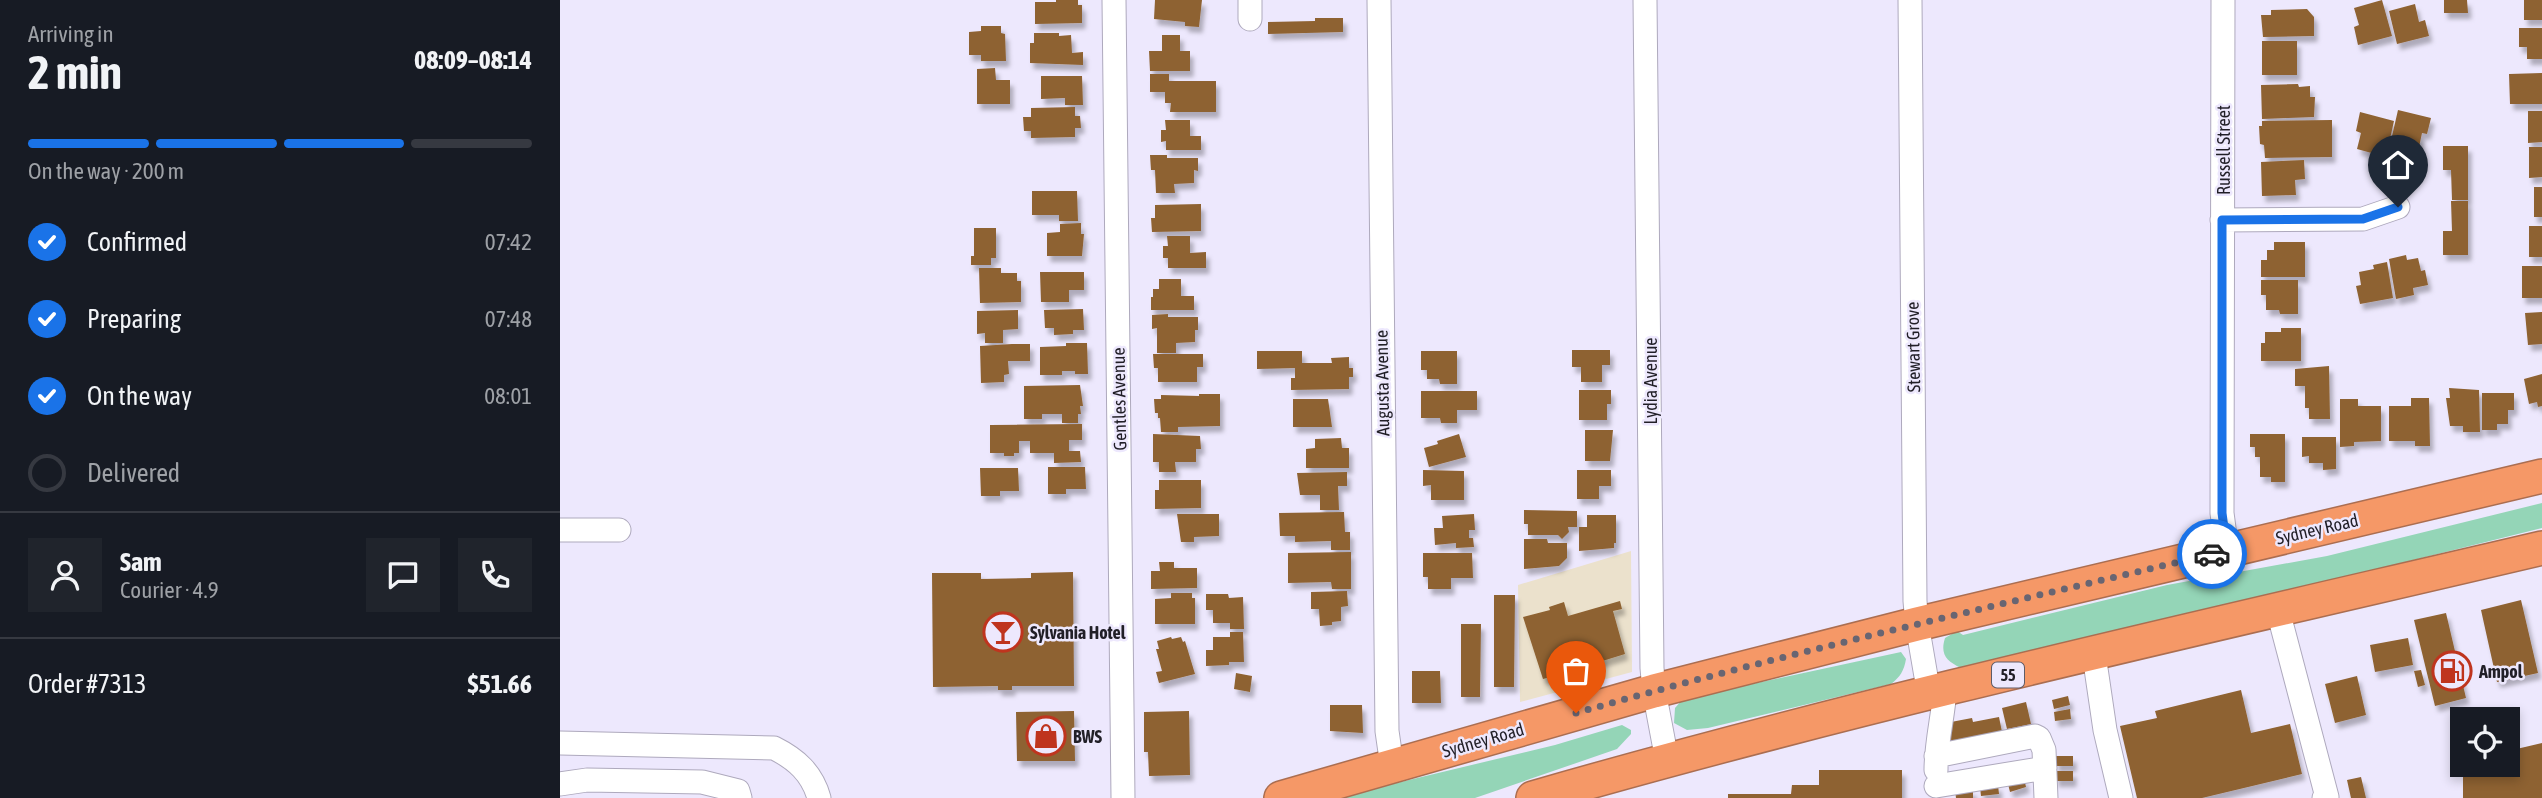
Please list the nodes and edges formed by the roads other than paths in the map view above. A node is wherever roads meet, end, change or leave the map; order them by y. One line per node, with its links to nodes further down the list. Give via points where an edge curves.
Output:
1 (1114, 0): 27 (street, Gentles Avenue)
2 (1379, 0): 21 (street, Augusta Avenue, via 1387,731)
3 (1645, 0): 16 (street, Lydia Avenue)
4 (1910, 0): 14 (street, Stewart Grove)
5 (2223, 0): 7 (street, Russell Street)
6 (2398, 207): 7 (street, via 2363,219)
7 (2222, 220): 12 (street, Russell Street, via 2222,513)
8 (2542, 476): 12 (highway, Sydney Road)
9 (560, 530): 10 (street)
10 (619, 530)
11 (2542, 548): 13 (highway, 55)
12 (2227, 551): 14 (highway, Sydney Road)
13 (2278, 611): 15 (highway, 55); 32 (street, via 2327,797)
14 (1917, 624): 16 (highway, Sydney Road); 17 (street, Stewart Grove)
15 (2094, 655): 17 (highway, 55); 31 (street)
16 (1654, 691): 20 (street, Lydia Avenue); 21 (highway, Sydney Road)
17 (1937, 692): 19 (street, Stewart Grove); 20 (highway, 55)
18 (560, 743): 26 (street, via 774,748 793,757 808,772)
19 (1936, 756): 22 (street, via 2035,736 2042,743); 24 (street, Stewart Grove)
20 (1667, 760): 29 (highway, 55)
21 (1395, 765): 28 (highway, Sydney Road)
22 (2045, 768): 24 (street); 30 (street)
23 (560, 784): 25 (street, via 587,780 702,782 738,791)
24 (1936, 792)
25 (740, 798)
26 (819, 798)
27 (1123, 798)
28 (1281, 798)
29 (1533, 798)
30 (2046, 798)
31 (2121, 798)
32 (2323, 798)

